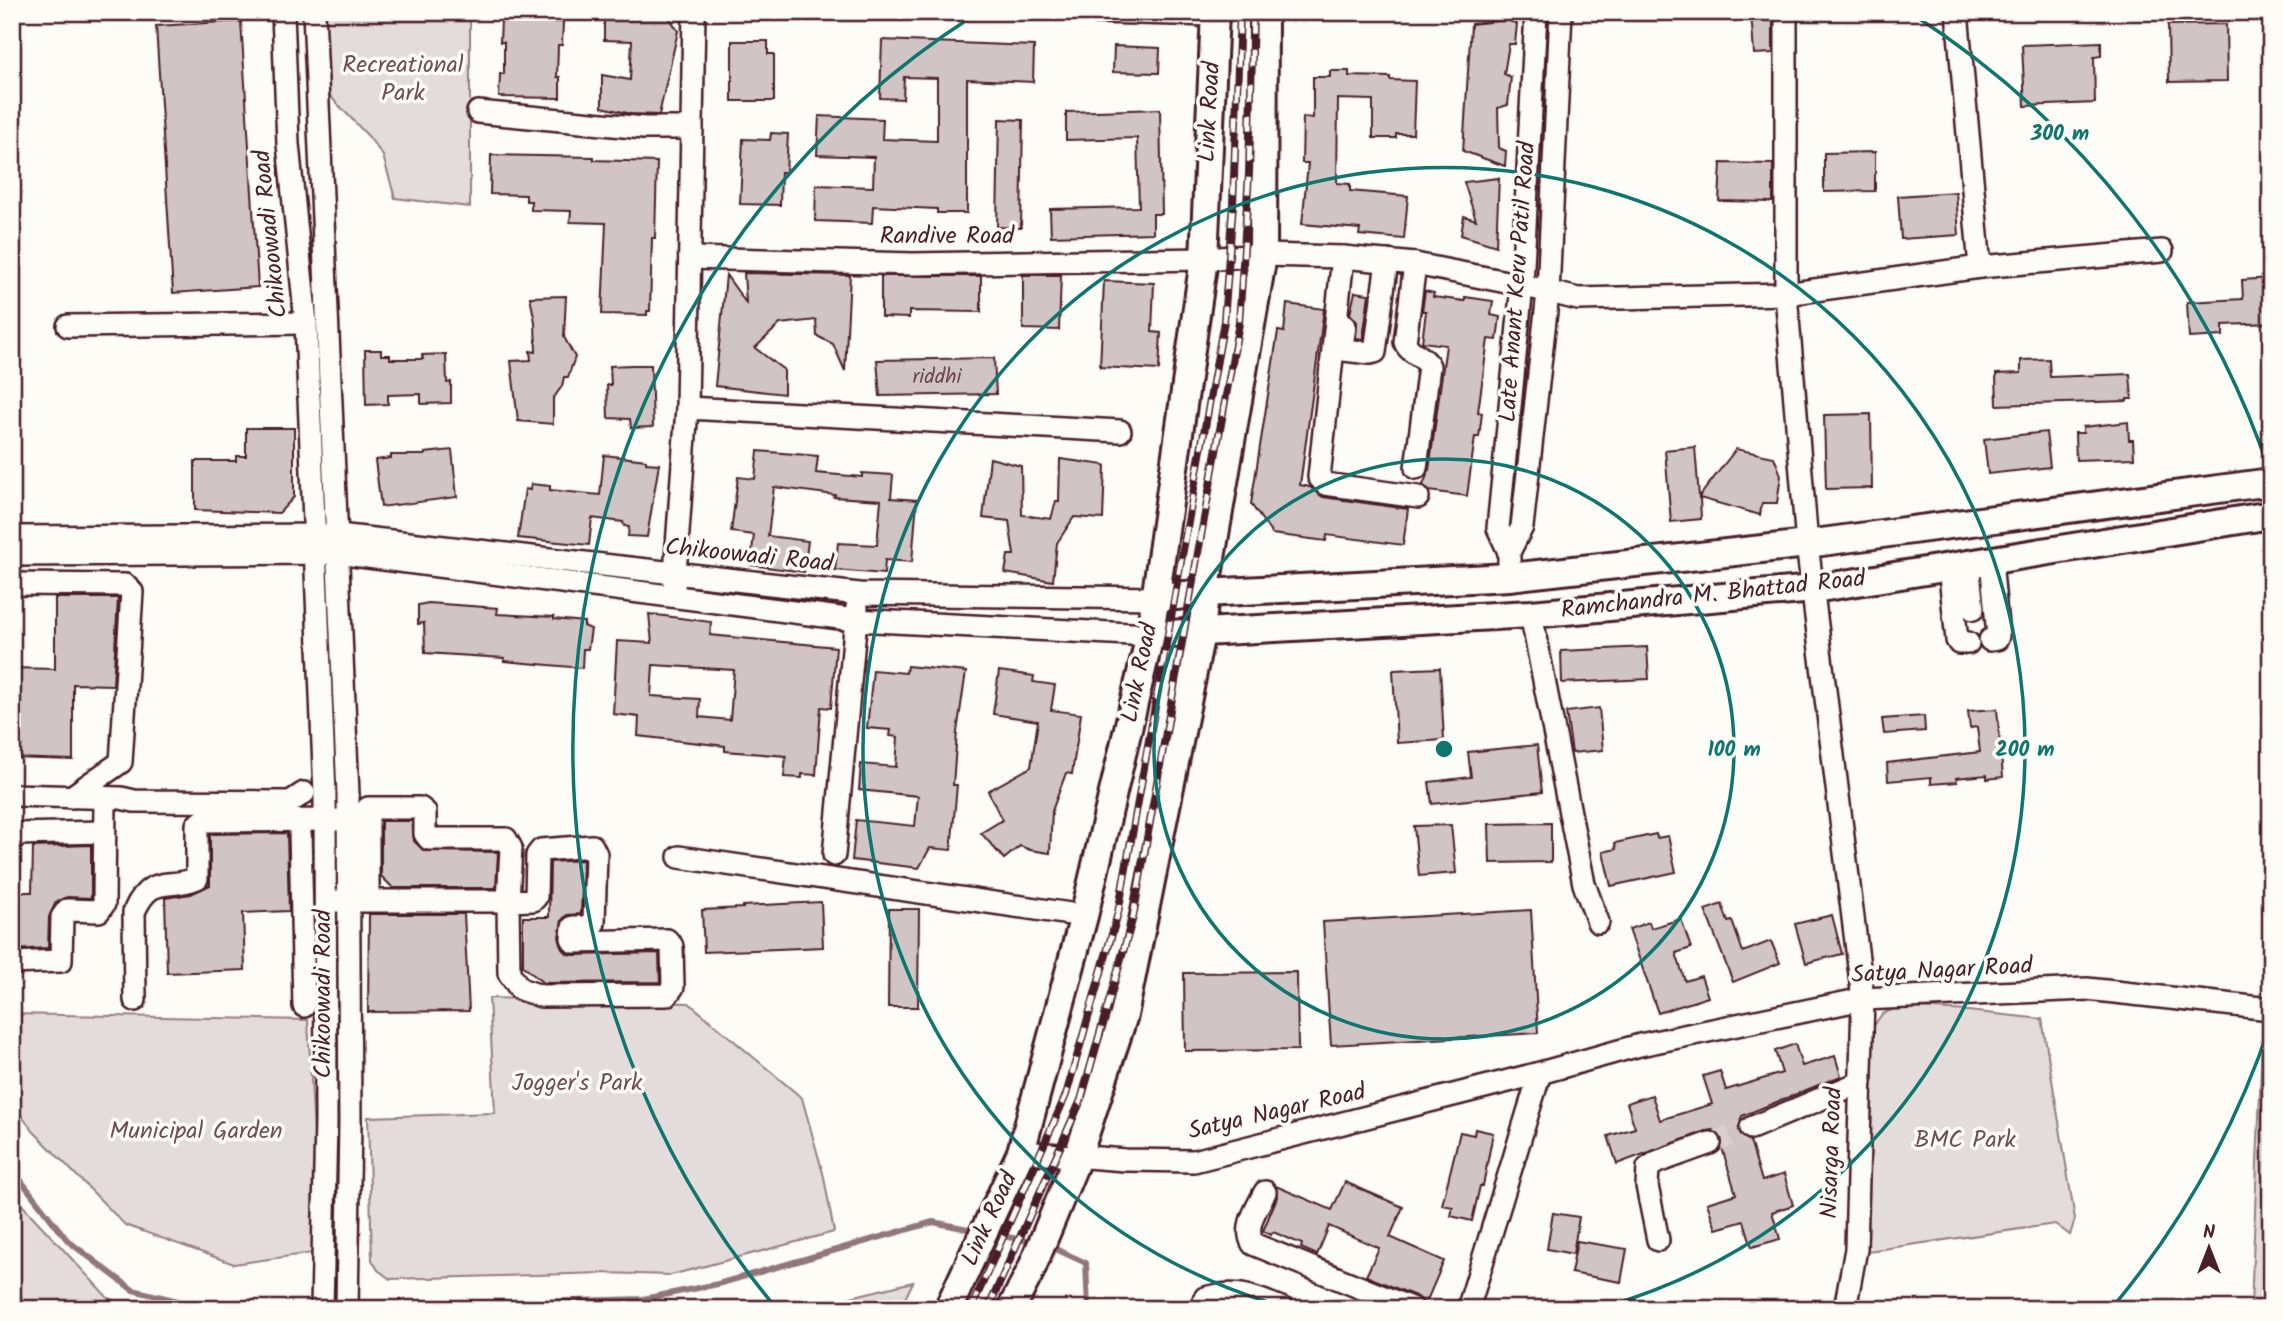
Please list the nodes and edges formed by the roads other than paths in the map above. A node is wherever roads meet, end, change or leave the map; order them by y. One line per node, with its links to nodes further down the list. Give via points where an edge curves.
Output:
1 (283, 12): 24 (street, Chikoowadi Road, via 288,144)
2 (314, 12): 34 (street, Chikoowadi Road)
3 (694, 12): 12 (street)
4 (1097, 12): 10 (street)
5 (1264, 12): 14 (main road)
6 (1536, 12): 21 (street, Late Anant Keru Patil Road)
7 (1561, 12): 22 (street, Late Anant Keru Patil Road)
8 (1786, 12): 23 (street, Nisarga Road)
9 (1957, 12): 20 (street)
10 (1215, 14): 17 (main road, Link Road)
11 (478, 112): 12 (street, via 644,128)
12 (692, 128): 15 (street)
13 (2162, 251): 20 (street, Randive Road)
14 (1263, 255): 16 (street, Randive Road); 17 (street, Randive Road); 43 (main road)
15 (690, 258): 17 (street, Randive Road, via 913,264); 26 (street)
16 (1349, 258): 18 (street, Randive Road); 18 (street, via 1342,345 1344,350 1370,353 1375,352); 30 (street, via 1319,477 1325,484)
17 (1204, 259): 46 (main road, Link Road)
18 (1387, 261): 19 (street, Randive Road)
19 (1415, 264): 21 (street, Randive Road); 28 (street, via 1405,342 1429,366)
20 (1980, 267): 23 (street, Randive Road)
21 (1522, 285): 22 (street, Randive Road); 38 (street, Late Anant Keru Patil Road, via 1498,528)
22 (1548, 293): 23 (street, Randive Road, via 1577,299); 38 (street, Late Anant Keru Patil Road, via 1522,527)
23 (1786, 295): 35 (street, Nisarga Road)
24 (306, 323): 25 (street); 33 (street, Chikoowadi Road)
25 (68, 326)
26 (687, 408): 27 (street); 39 (street)
27 (1120, 431)
28 (1416, 468)
29 (2271, 482): 35 (main road, Ramchandra M. Bhattad Road)
30 (1419, 497)
31 (2271, 515): 37 (main road, Ramchandra M. Bhattad Road)
32 (12, 537): 33 (street, Chikoowadi Road)
33 (315, 544): 34 (street, Chikoowadi Road); 36 (street, Chikoowadi Road); 56 (street, Chikoowadi Road)
34 (337, 544): 39 (street, Chikoowadi Road); 45 (street, Chikoowadi Road); 57 (street, Chikoowadi Road)
35 (1807, 544): 38 (main road, Ramchandra M. Bhattad Road); 41 (street, Nisarga Road)
36 (12, 555)
37 (1969, 563): 41 (main road, Ramchandra M. Bhattad Road); 47 (street); 48 (street)
38 (1509, 564): 42 (main road, Ramchandra M. Bhattad Road)
39 (674, 574): 44 (street, Chikoowadi Road); 45 (street)
40 (12, 584): 59 (street, via 125,585 132,592 121,762)
41 (1814, 589): 49 (main road, Ramchandra M. Bhattad Road); 76 (street, Nisarga Road)
42 (1248, 590): 43 (main road, Ramchandra M. Bhattad Road); 51 (main road)
43 (1205, 593): 46 (main road, Ramchandra M. Bhattad Road); 52 (main road)
44 (859, 594): 46 (street, Chikoowadi Road); 50 (street)
45 (673, 595): 50 (street, Chikoowadi Road)
46 (1156, 598): 53 (main road, Link Road)
47 (1996, 608): 48 (street); 54 (street, via 1998,636)
48 (1963, 610): 55 (street, via 1957,640)
49 (1531, 614): 51 (main road, Ramchandra M. Bhattad Road); 72 (street, via 1584,884)
50 (855, 620): 53 (street, Chikoowadi Road); 66 (street)
51 (1246, 631): 52 (main road, Ramchandra M. Bhattad Road)
52 (1201, 633): 53 (main road, Ramchandra M. Bhattad Road); 85 (main road, via 1124,1015)
53 (1150, 635): 71 (main road, Link Road)
54 (1990, 640)
55 (1968, 643)
56 (320, 694): 57 (street); 61 (street, Chikoowadi Road)
57 (344, 694): 62 (street, Chikoowadi Road)
58 (12, 795): 59 (street)
59 (71, 797): 60 (street)
60 (113, 798): 61 (street, via 133,788 290,788); 64 (street)
61 (319, 803): 62 (street); 68 (street, Chikoowadi Road); 77 (street, via 197,825 197,878 154,886 134,912)
62 (353, 807): 69 (street, Chikoowadi Road); 70 (street, via 420,808 425,811 429,839 506,839 511,848)
63 (300, 831): 73 (street)
64 (103, 832): 65 (street, via 17,834); 75 (street, via 104,904 99,911 67,909 62,917 61,961)
65 (12, 840)
66 (834, 855)
67 (679, 857): 71 (street)
68 (324, 901): 69 (street); 73 (street, Chikoowadi Road)
69 (359, 901): 70 (street); 74 (street, Chikoowadi Road)
70 (508, 901): 70 (street, via 509,974 520,989 541,996 667,995 673,987 672,946 667,940 574,942 573,927 594,923 596,854 592,846 541,850 536,897)
71 (1084, 916): 84 (main road, Link Road)
72 (1598, 922)
73 (314, 962): 74 (street); 78 (street); 88 (street, Chikoowadi Road, via 326,1121)
74 (350, 962): 89 (street, Chikoowadi Road)
75 (12, 963)
76 (1863, 999): 79 (street, Satya Nagar Road, via 2087,989); 80 (street, Satya Nagar Road, via 1640,1045); 81 (street, Nisarga Road)
77 (135, 1000)
78 (304, 1006)
79 (2271, 1009)
80 (1540, 1073): 85 (street, Satya Nagar Road, via 1194,1161); 95 (street)
81 (1861, 1082): 82 (street); 96 (street, Nisarga Road, via 1856,1249)
82 (1751, 1128)
83 (1710, 1143): 87 (street, via 1648,1168)
84 (1021, 1152): 85 (street, Satya Nagar Road); 90 (main road, Link Road)
85 (1078, 1156): 91 (main road)
86 (1265, 1192): 94 (street, via 1248,1228 1253,1244)
87 (1658, 1240)
88 (322, 1309)
89 (347, 1309)
90 (948, 1309)
91 (1011, 1309)
92 (1200, 1309): 93 (street, via 1205,1298 1222,1293 1248,1295)
93 (1283, 1309)
94 (1413, 1309)
95 (1468, 1309)
96 (1846, 1309)

